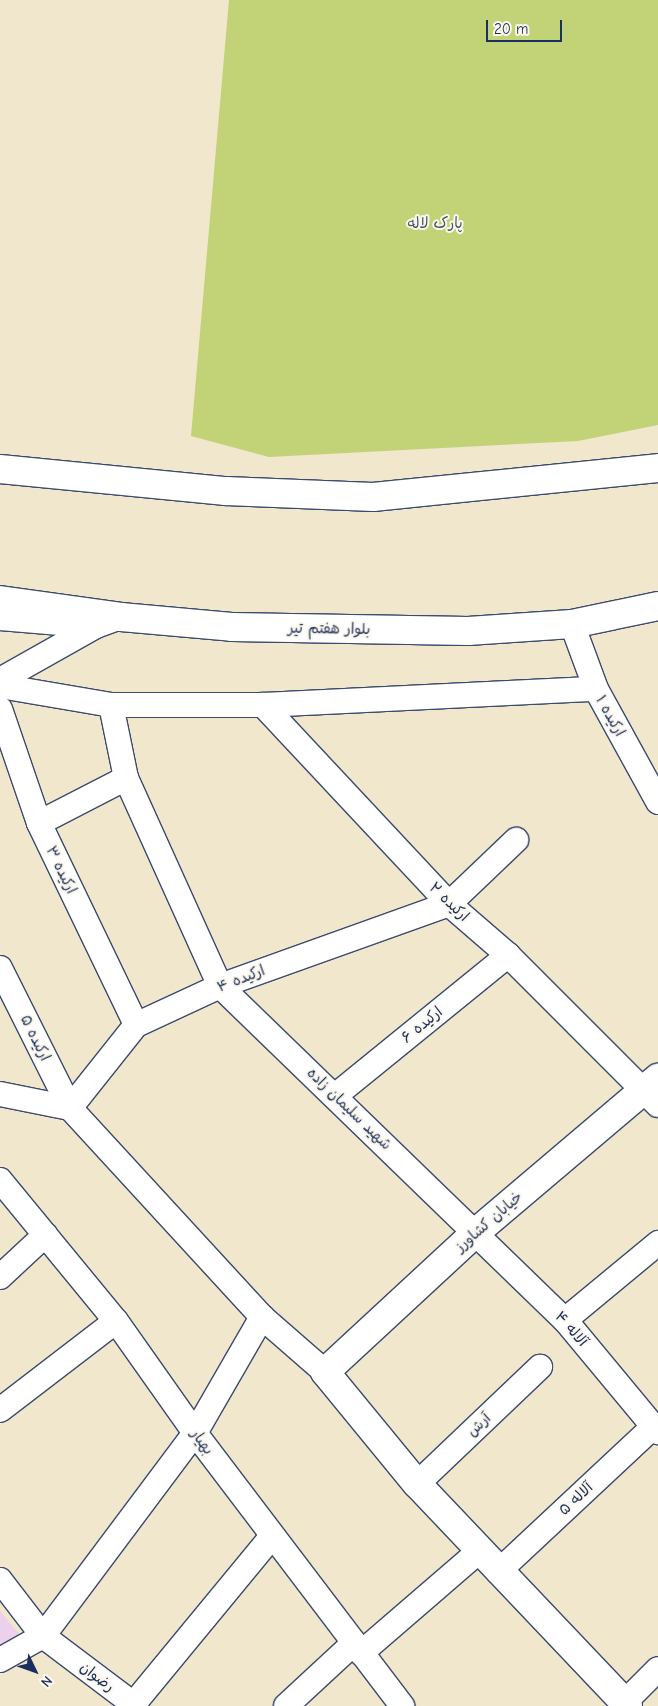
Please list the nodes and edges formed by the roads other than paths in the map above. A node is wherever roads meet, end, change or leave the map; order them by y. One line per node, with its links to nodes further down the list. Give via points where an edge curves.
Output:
1 (658, 468): 2 (main road, via 373,497 226,492)
2 (0, 469)
3 (0, 600): 5 (main road, بلوار هفتم تیر)
4 (658, 606): 7 (main road, بلوار هفتم تیر)
5 (121, 617): 7 (main road, بلوار هفتم تیر, via 232,627 448,631); 8 (street)
6 (0, 618): 8 (street)
7 (572, 624): 11 (street, ارکیده ۱)
8 (96, 626): 9 (street)
9 (0, 680)
10 (0, 686): 13 (street)
11 (596, 689): 12 (street); 16 (street, ارکیده ۱)
12 (263, 704): 13 (street); 19 (street, ارکیده ۲)
13 (111, 705): 15 (street)
14 (0, 709): 17 (street, ارکیده ۳)
15 (126, 778): 17 (street); 22 (street)
16 (658, 802)
17 (39, 823): 23 (street, ارکیده ۳)
18 (516, 840): 19 (street)
19 (449, 904): 20 (street, ارکیده ۲); 22 (street, ارکیده ۴)
20 (508, 955): 24 (street, ارکیده ۲); 26 (street, ارکیده ۶)
21 (0, 968): 27 (street, ارکیده ۵)
22 (220, 986): 23 (street, ارکیده ۴); 26 (street, شهید سلیمان زاده)
23 (136, 1025): 27 (street, ارکیده ۴)
24 (654, 1091): 29 (main road, خیابان کشاورز)
25 (0, 1094): 27 (street)
26 (336, 1095): 29 (street, شهید سلیمان زاده)
27 (70, 1108): 33 (street, ارکیده ۵)
28 (0, 1180): 30 (street, بهیار)
29 (475, 1234): 34 (street, آلاله ۴); 37 (main road, خیابان کشاورز)
30 (45, 1235): 32 (street); 35 (street, بهیار)
31 (658, 1243): 34 (street)
32 (0, 1277)
33 (262, 1317): 37 (street, ارکیده ۵); 40 (street)
34 (565, 1320): 39 (street, آلاله ۴)
35 (116, 1321): 38 (street); 40 (street, بهیار)
36 (540, 1367): 41 (street, آرش)
37 (324, 1372): 41 (main road)
38 (0, 1410)
39 (656, 1430): 44 (street, آلاله ۵)
40 (195, 1433): 42 (street, بهیار); 46 (street)
41 (417, 1484): 43 (main road)
42 (272, 1536): 47 (street, بهیار); 50 (street)
43 (479, 1551): 44 (main road); 47 (street)
44 (498, 1572): 51 (main road)
45 (0, 1580): 46 (street, رضوان)
46 (43, 1636): 48 (street); 50 (street, رضوان)
47 (358, 1648): 52 (street); 53 (street, بهیار)
48 (0, 1660)
49 (658, 1669): 51 (street)
50 (134, 1705)
51 (625, 1705)
52 (286, 1706)
53 (402, 1706)

